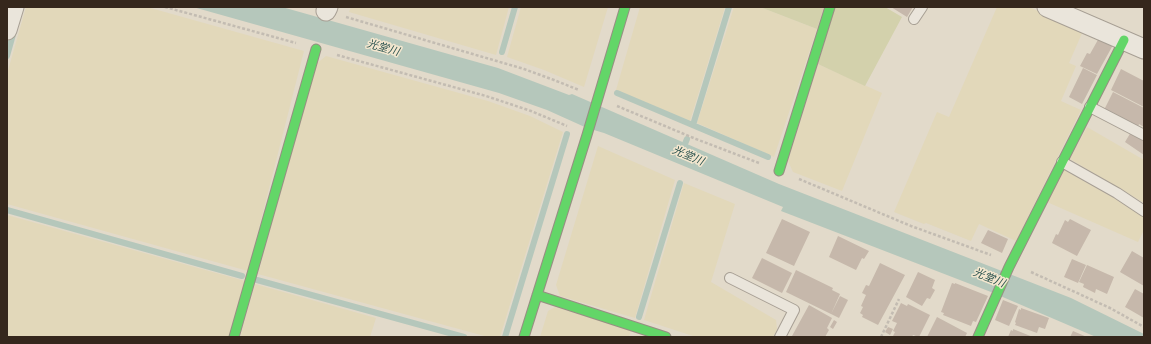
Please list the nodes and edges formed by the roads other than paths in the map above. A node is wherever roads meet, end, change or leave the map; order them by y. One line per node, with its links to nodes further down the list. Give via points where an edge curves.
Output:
1 (14, 7): 7 (street)
2 (625, 7): 17 (street)
3 (830, 7): 14 (street)
4 (922, 7): 6 (lane)
5 (1047, 7): 8 (street)
6 (914, 19)
7 (7, 30)
8 (1124, 40): 9 (street); 11 (street)
9 (1143, 48)
10 (316, 49): 18 (street)
11 (1090, 107): 12 (lane); 13 (street)
12 (1144, 135)
13 (1062, 162): 15 (lane); 22 (street, via 1010,265)
14 (779, 171)
15 (1144, 211)
16 (730, 278): 21 (lane, via 794,310)
17 (537, 295): 19 (street); 20 (street)
18 (234, 337)
19 (524, 337)
20 (666, 337)
21 (780, 337)
22 (978, 337)

